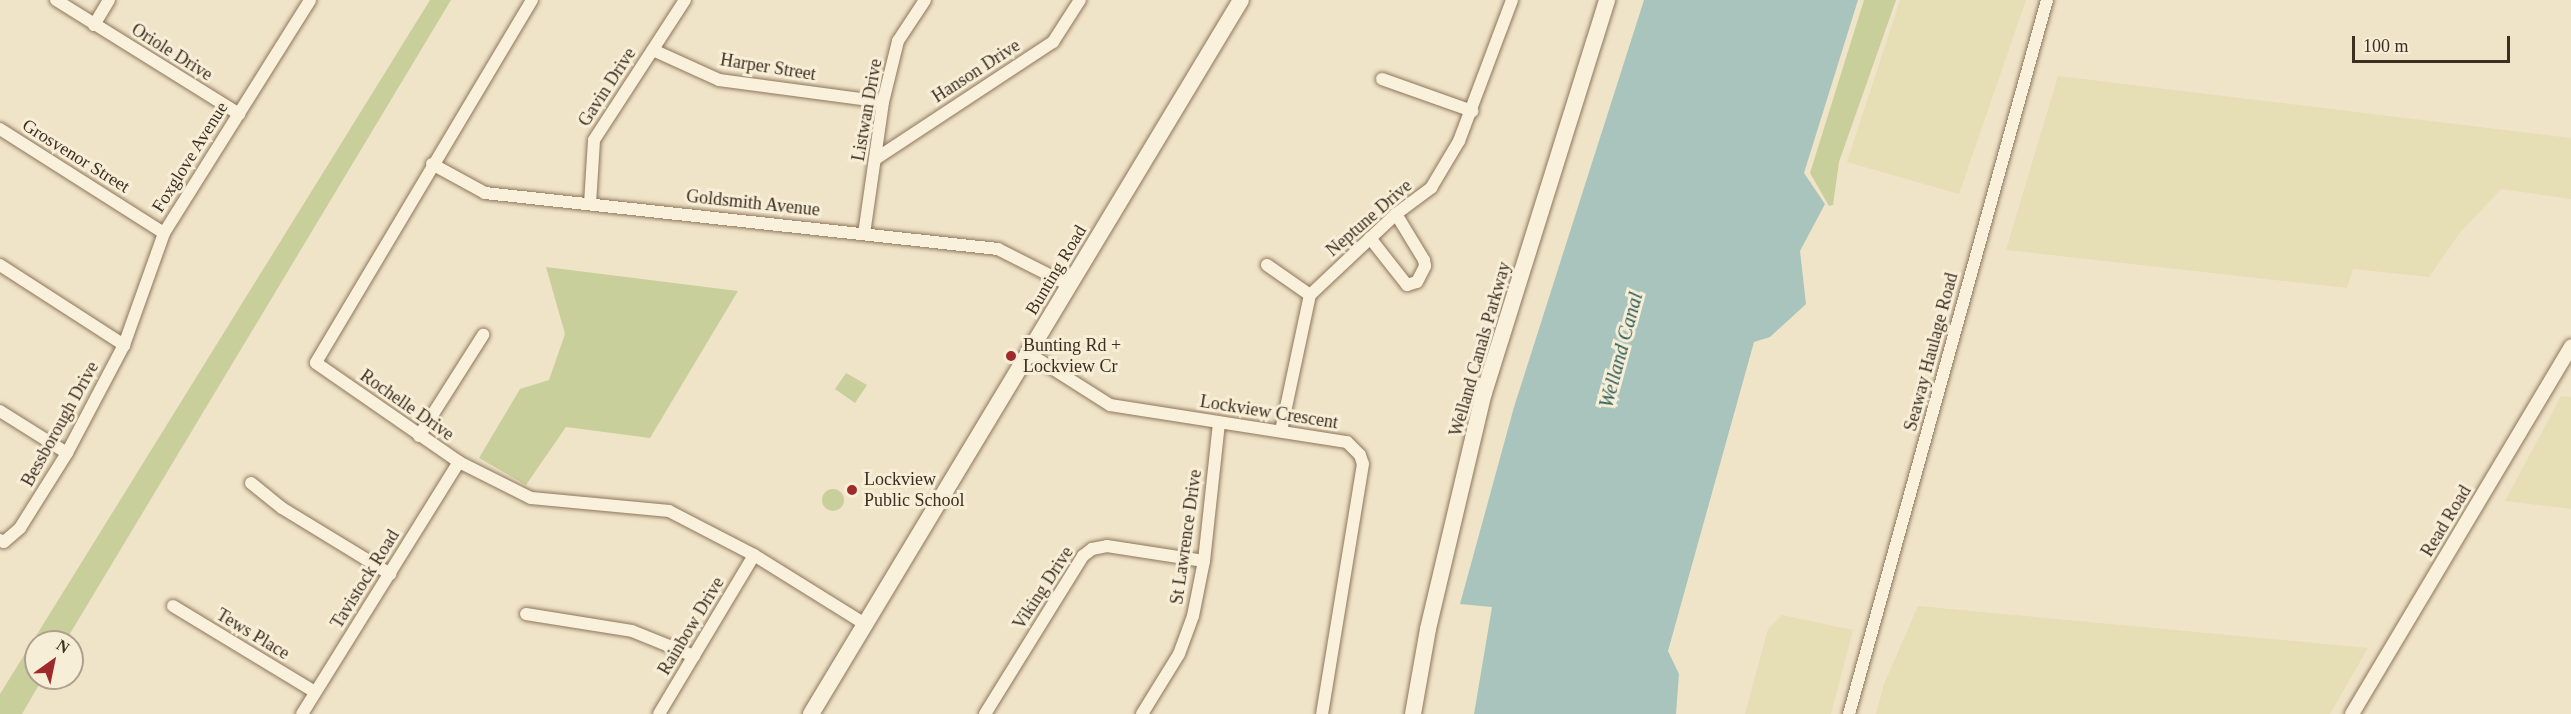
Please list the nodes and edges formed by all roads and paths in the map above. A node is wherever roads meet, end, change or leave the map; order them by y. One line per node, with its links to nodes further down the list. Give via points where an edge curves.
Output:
1 (56, 0): 12 (street, Oriole Drive)
2 (109, 0): 12 (street)
3 (310, 0): 17 (street, Foxglove Avenue)
4 (532, 0): 20 (street, Rochelle Drive)
5 (685, 0): 13 (street, Gavin Drive)
6 (925, 0): 15 (street, Listwan Drive, via 897,41)
7 (1080, 0): 19 (street, Hanson Drive, via 1053,42)
8 (1241, 0): 28 (main road, Bunting Road)
9 (1512, 0): 16 (street, Neptune Drive)
10 (1607, 0): 56 (main road, Welland Canals Parkway, via 1484,393 1428,629)
11 (2047, 0): 57 (street, Seaway Haulage Road)
12 (94, 25): 17 (street, Oriole Drive)
13 (653, 50): 15 (street, Harper Street, via 718,80); 21 (street, Gavin Drive, via 594,140)
14 (1382, 79): 16 (street)
15 (883, 102): 19 (street, Listwan Drive)
16 (1472, 111): 22 (street, Neptune Drive, via 1431,188)
17 (239, 114): 23 (street, Foxglove Avenue)
18 (0, 129): 23 (street, Grosvenor Street)
19 (877, 158): 24 (street, Listwan Drive)
20 (432, 164): 21 (street, Goldsmith Avenue, via 485,193); 37 (street, Rochelle Drive, via 316,363)
21 (590, 204): 24 (street, Goldsmith Avenue)
22 (1396, 214): 25 (street, Neptune Drive); 25 (street, via 1424,260 1417,282 1407,285)
23 (164, 233): 31 (street, Foxglove Avenue)
24 (864, 234): 28 (street, Goldsmith Avenue, via 998,249)
25 (1370, 238): 29 (street, Neptune Drive)
26 (0, 265): 31 (street)
27 (1267, 265): 29 (street)
28 (1069, 285): 33 (main road, Bunting Road)
29 (1310, 295): 36 (street)
30 (483, 335): 37 (street)
31 (124, 345): 38 (street, Bessborough Drive)
32 (2571, 346): 58 (street, Read Road)
33 (1028, 353): 35 (street, Lockview Crescent, via 1110,405); 47 (main road, Bunting Road)
34 (0, 411): 38 (street)
35 (1219, 424): 36 (street, Lockview Crescent); 43 (street, St Lawrence Drive)
36 (1281, 431): 55 (street, Lockview Crescent, via 1347,442 1360,455 1363,465)
37 (419, 436): 39 (street, Rochelle Drive)
38 (68, 453): 41 (street, Bessborough Drive, via 20,528 4,542)
39 (459, 462): 42 (street, Rochelle Drive, via 531,498 669,511); 44 (street, Tavistock Road)
40 (251, 483): 44 (street, via 282,508)
41 (0, 540)
42 (753, 555): 47 (street, Rochelle Drive); 48 (street, Rainbow Drive)
43 (1204, 561): 53 (street, Viking Drive, via 1107,546 1092,549 1083,556); 54 (street, St Lawrence Drive, via 1193,616 1179,654)
44 (390, 574): 49 (street, Tavistock Road)
45 (173, 606): 49 (street, Tews Place)
46 (526, 614): 48 (street, via 632,631)
47 (865, 624): 52 (main road, Bunting Road)
48 (694, 656): 51 (street, Rainbow Drive)
49 (315, 692): 50 (street, Tavistock Road)
50 (302, 714)
51 (659, 714)
52 (811, 714)
53 (985, 714)
54 (1142, 714)
55 (1322, 714)
56 (1413, 714)
57 (1849, 714)
58 (2352, 714)

